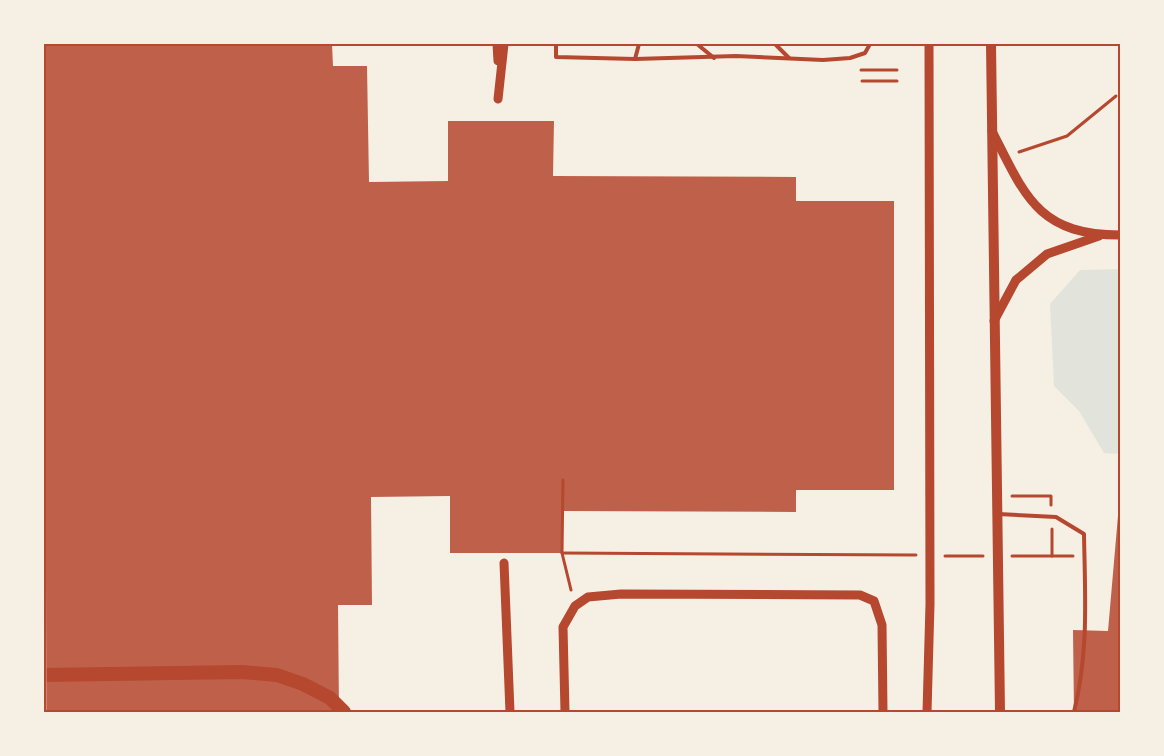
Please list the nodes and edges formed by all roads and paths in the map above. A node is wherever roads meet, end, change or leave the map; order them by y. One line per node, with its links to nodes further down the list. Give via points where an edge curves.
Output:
1 (498, 44): 2 (street, via 498,99)
2 (504, 44)
3 (556, 44): 12 (lane, via 556,57)
4 (639, 44): 12 (lane)
5 (697, 44): 10 (lane)
6 (775, 44): 11 (lane)
7 (870, 44): 11 (lane, via 865,53 850,58)
8 (929, 44): 40 (street, via 930,604)
9 (991, 44): 18 (main road)
10 (714, 58): 11 (lane); 12 (lane)
11 (789, 58)
12 (635, 59)
13 (861, 70): 14 (path)
14 (898, 70)
15 (862, 81): 16 (path)
16 (897, 81)
17 (1116, 96): 19 (path, via 1067,136)
18 (991, 129): 19 (street); 22 (main road)
19 (1005, 156): 20 (street, via 1019,185 1046,217 1072,230)
20 (1102, 235): 21 (street); 22 (street, via 1047,254 1016,280)
21 (1120, 236)
22 (994, 321): 24 (main road)
23 (563, 480): 27 (path)
24 (997, 496): 25 (path); 26 (main road)
25 (1051, 496)
26 (997, 514): 41 (main road); 42 (lane, via 1056,517 1084,534 1086,625 1083,677)
27 (562, 553): 28 (path); 34 (path)
28 (922, 556)
29 (942, 556): 30 (path)
30 (992, 556)
31 (1002, 556): 32 (path)
32 (1076, 556)
33 (504, 563): 37 (street)
34 (575, 606): 38 (street, via 564,627); 39 (street, via 588,597 621,594 860,595 874,601 882,625)
35 (44, 674): 36 (highway, via 242,672 277,675 330,698)
36 (344, 712)
37 (510, 712)
38 (565, 712)
39 (883, 712)
40 (927, 712)
41 (1000, 712)
42 (1074, 712)

